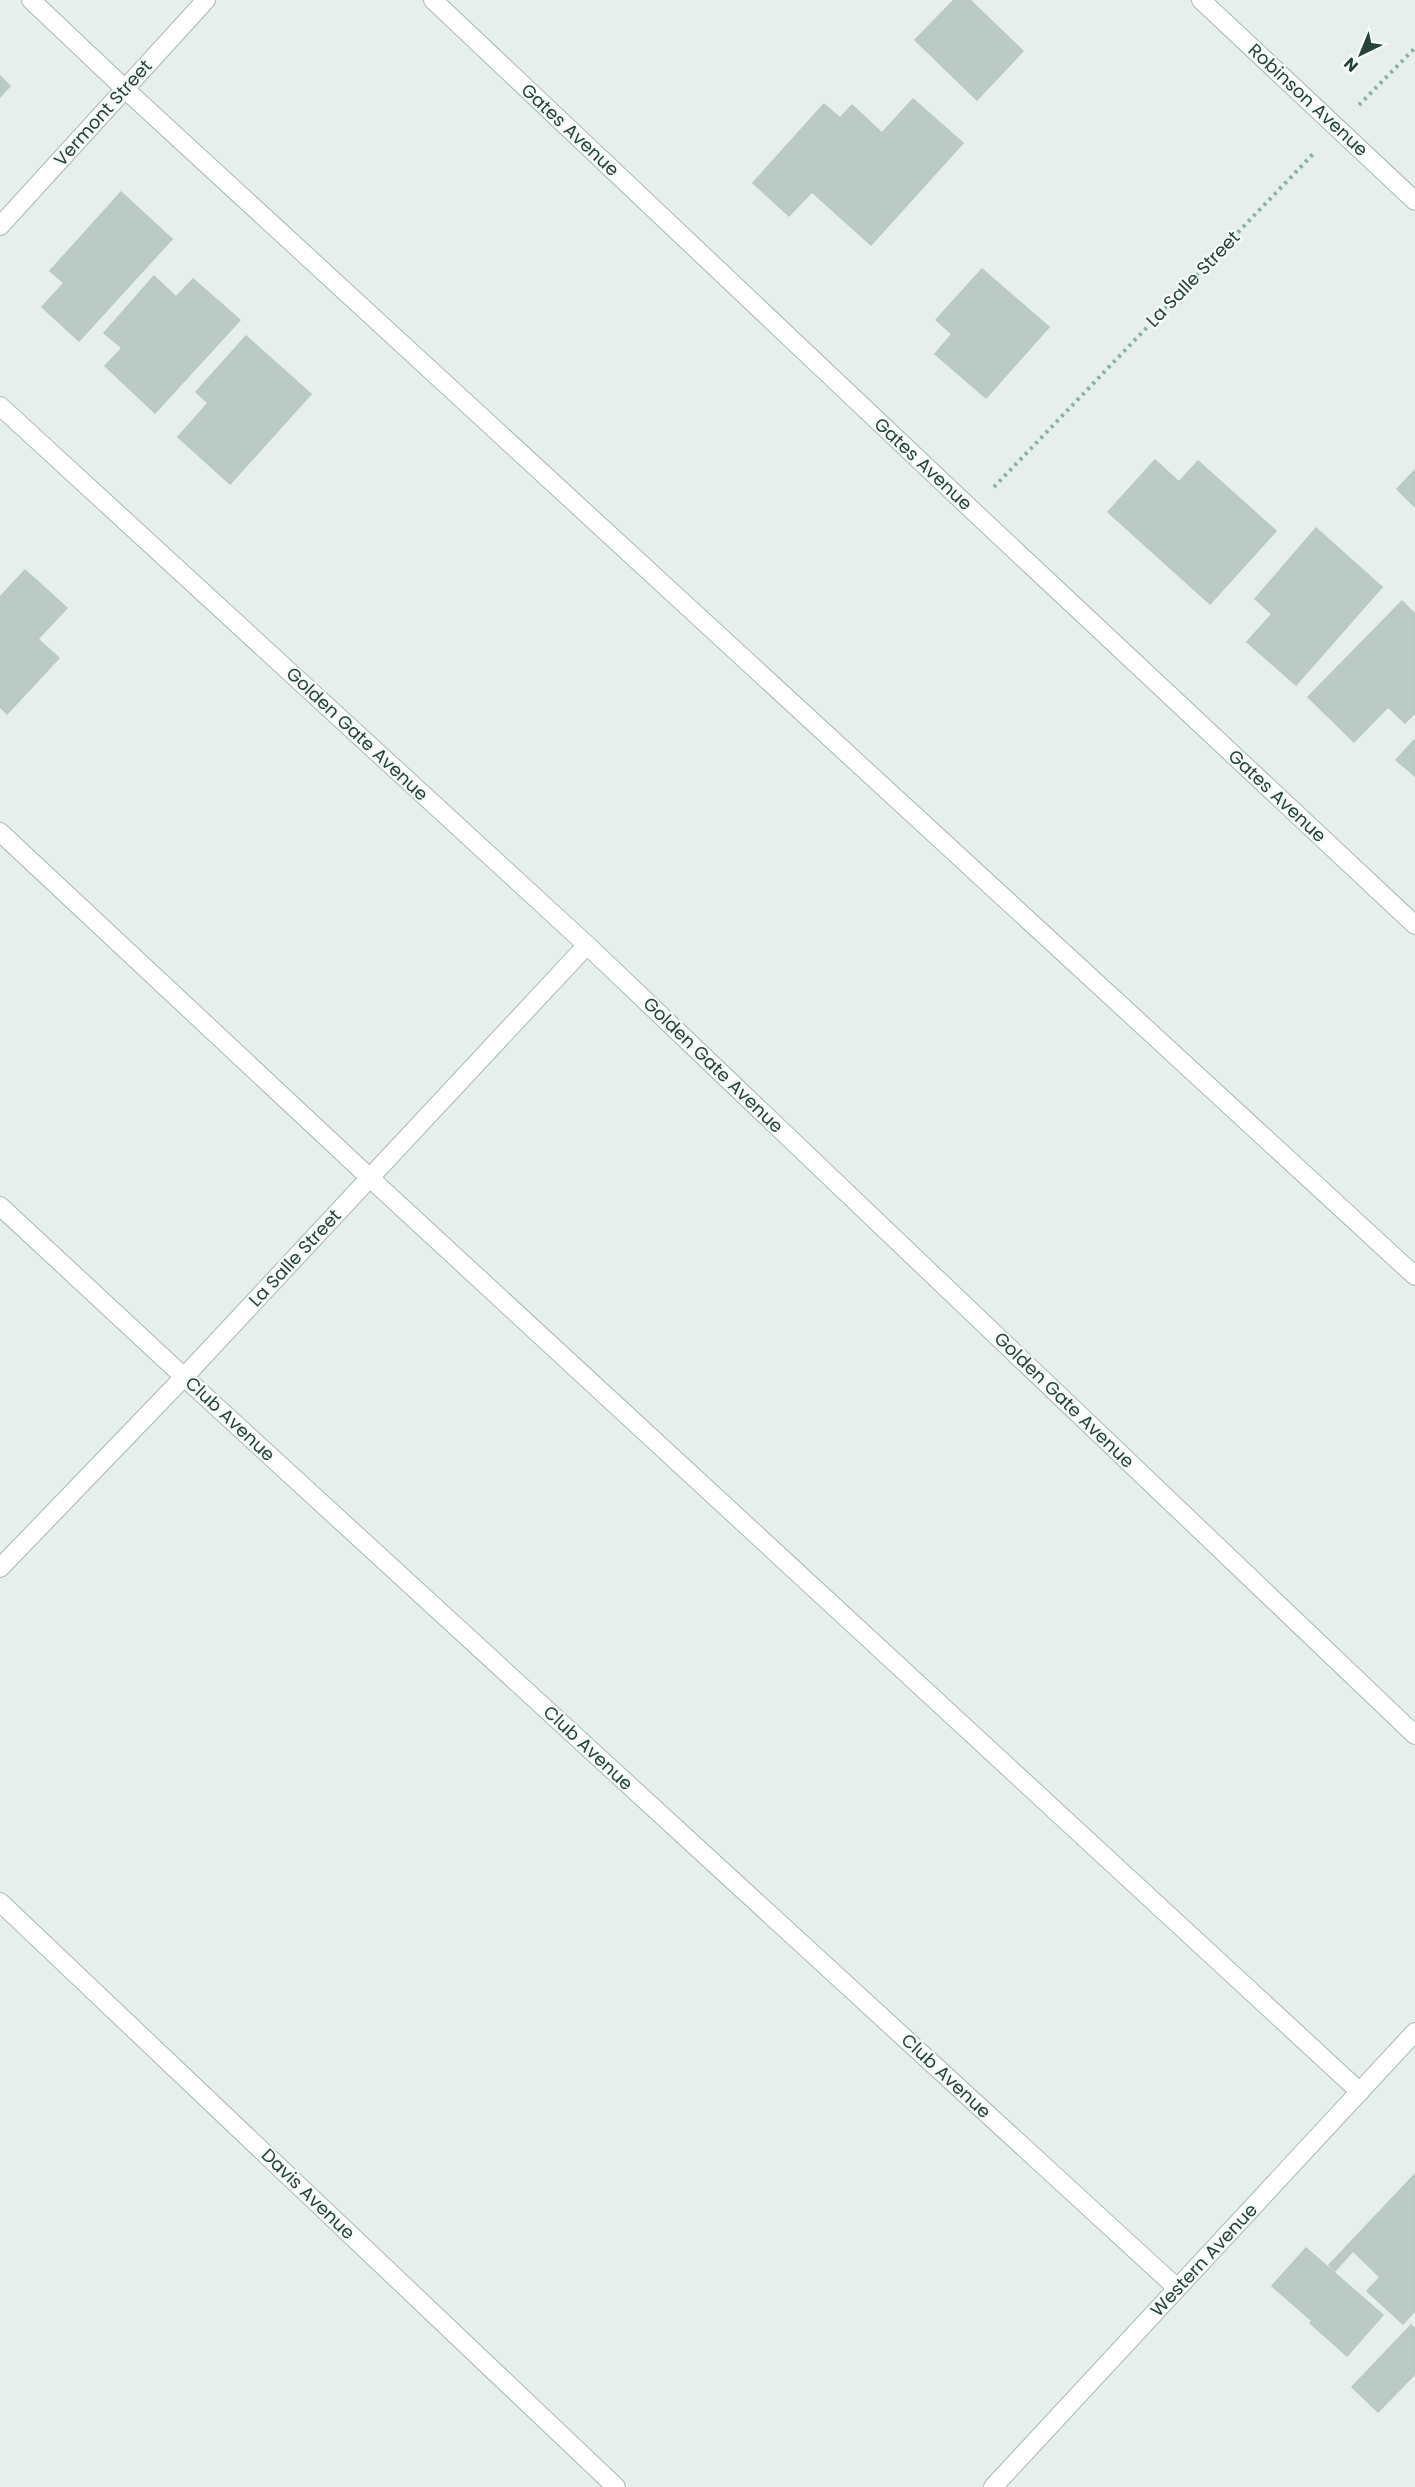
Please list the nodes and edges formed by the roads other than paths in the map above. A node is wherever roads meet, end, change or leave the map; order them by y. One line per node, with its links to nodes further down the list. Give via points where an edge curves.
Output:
1 (31, 0): 5 (street)
2 (206, 0): 5 (street, Vermont Street)
3 (433, 0): 10 (street, Gates Avenue)
4 (1201, 0): 6 (street, Robinson Avenue)
5 (125, 89): 7 (street, Vermont Street); 14 (street)
6 (1415, 201)
7 (0, 226)
8 (0, 406): 11 (street, Golden Gate Avenue)
9 (0, 832): 12 (street)
10 (1415, 925)
11 (588, 945): 12 (street, La Salle Street); 17 (street, Golden Gate Avenue)
12 (370, 1178): 15 (street, La Salle Street); 20 (street)
13 (0, 1206): 15 (street, Club Avenue)
14 (1415, 1276)
15 (184, 1377): 16 (street, La Salle Street); 21 (street, Club Avenue)
16 (0, 1568)
17 (1415, 1736)
18 (0, 1902): 22 (street, Davis Avenue)
19 (1415, 2032): 20 (street, Western Avenue)
20 (1360, 2092): 21 (street, Western Avenue)
21 (1178, 2288): 23 (street, Western Avenue)
22 (616, 2487)
23 (993, 2487)

